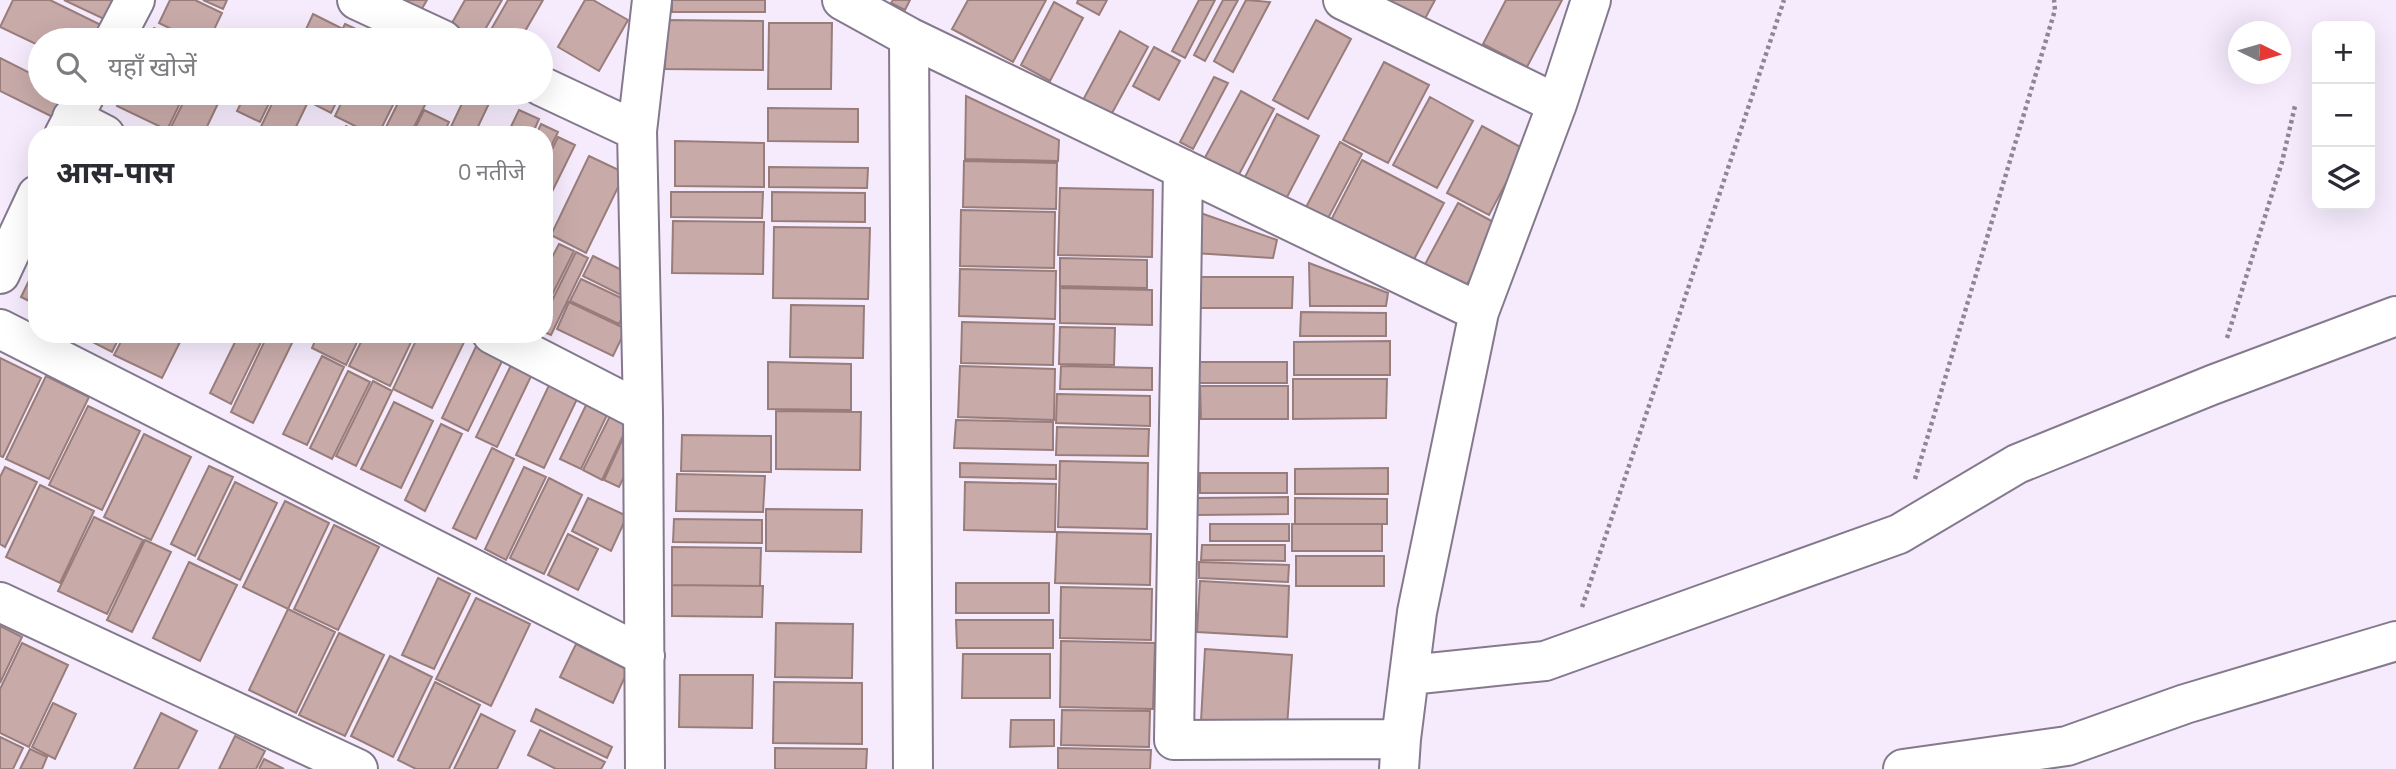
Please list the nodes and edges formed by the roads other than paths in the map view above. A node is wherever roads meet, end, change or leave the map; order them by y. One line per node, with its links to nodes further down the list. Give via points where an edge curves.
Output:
1 (135, 0): 7 (street)
2 (357, 0): 8 (street)
3 (652, 0): 12 (street)
4 (842, 0): 9 (street)
5 (1343, 0): 11 (street)
6 (1591, 0): 11 (street)
7 (120, 28)
8 (417, 28)
9 (909, 37): 13 (street); 28 (street)
10 (553, 92): 12 (street)
11 (1557, 104): 16 (street)
12 (637, 131): 20 (street)
13 (1183, 169): 16 (street); 25 (street, via 1174,740)
14 (28, 214): 15 (street)
15 (0, 274)
16 (1479, 312): 24 (street, via 1417,612)
17 (2396, 316): 24 (street, via 2017,464 1899,534 1545,662)
18 (0, 329): 23 (street)
19 (509, 343): 20 (street)
20 (643, 412): 23 (street)
21 (0, 602): 26 (street)
22 (2396, 641): 29 (street, via 2185,704 2067,746)
23 (645, 656): 27 (street)
24 (1410, 675): 25 (street)
25 (1400, 754)
26 (358, 769)
27 (645, 769)
28 (913, 769)
29 (1903, 769)

